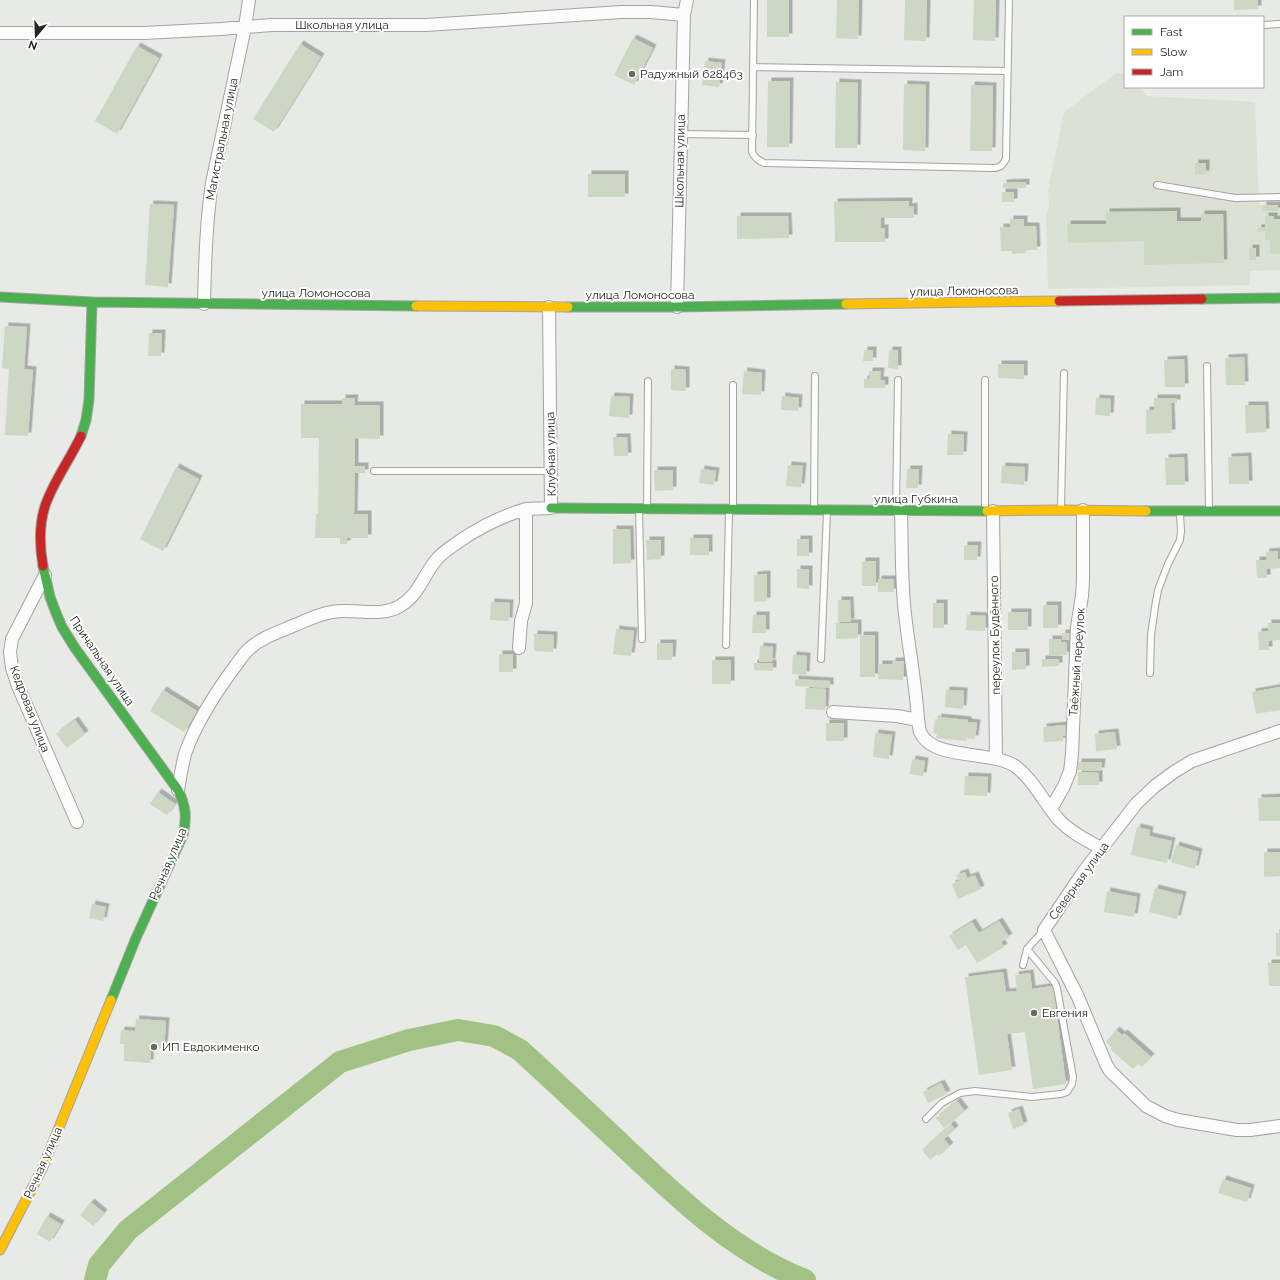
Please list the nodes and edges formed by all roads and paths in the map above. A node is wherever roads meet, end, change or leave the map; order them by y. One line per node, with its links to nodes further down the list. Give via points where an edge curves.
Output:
1 (249, 0): 8 (street, Магистральная улица)
2 (687, 0): 5 (street, Школьная улица)
3 (754, 0): 10 (lane)
4 (1009, 0): 11 (lane)
5 (684, 15): 8 (street, Школьная улица, via 621,12 426,25); 12 (street, Школьная улица)
6 (1280, 24): 7 (lane)
7 (1264, 25)
8 (245, 27): 9 (street, Школьная улица, via 144,33); 19 (street, Магистральная улица, via 212,183)
9 (0, 33)
10 (753, 67): 11 (lane); 13 (lane)
11 (1007, 71): 13 (lane, via 1006,159 999,168 764,163 752,152)
12 (681, 134): 13 (lane); 21 (street, Школьная улица)
13 (753, 135)
14 (1158, 185): 15 (lane, via 1235,198)
15 (1280, 197)
16 (0, 297): 18 (street, улица Ломоносова)
17 (1280, 298): 21 (street, улица Ломоносова)
18 (92, 302): 19 (street, улица Ломоносова); 44 (street, Причальная улица, via 88,413 82,432 42,514 40,546)
19 (204, 304): 20 (street, улица Ломоносова)
20 (549, 307): 21 (street, улица Ломоносова); 30 (street, Клубная улица)
21 (677, 307)
22 (1207, 366): 43 (lane)
23 (1064, 373): 36 (lane)
24 (815, 376): 38 (lane)
25 (898, 380): 35 (lane)
26 (985, 380): 40 (lane, переулок Будённого)
27 (648, 381): 33 (lane)
28 (733, 384): 34 (lane)
29 (374, 471): 30 (lane)
30 (551, 471): 31 (street, Клубная улица)
31 (552, 508): 32 (street, Клубная улица); 33 (street, улица Губкина)
32 (526, 509): 47 (street, via 526,603 521,621); 54 (street, via 496,519 448,549 437,559 411,599 399,607 370,612 321,614 261,640 249,650 220,687 201,719 184,756)
33 (643, 509): 34 (street, улица Губкина); 45 (lane)
34 (731, 510): 38 (street, улица Губкина); 46 (lane)
35 (899, 510): 39 (street, улица Губкина); 40 (street, улица Губкина); 51 (street, via 905,612 917,694)
36 (1061, 510): 37 (street, улица Губкина); 40 (street, улица Губкина)
37 (1082, 510): 42 (street, улица Губкина); 55 (street, Таёжный переулок, via 1083,580 1076,627 1072,755 1070,771)
38 (814, 511): 39 (street, улица Губкина)
39 (827, 511): 48 (lane)
40 (989, 511): 53 (street, переулок Будённого)
41 (1280, 511): 43 (street, улица Губкина)
42 (1180, 512): 43 (street, улица Губкина); 49 (lane, via 1180,540 1168,564 1155,607)
43 (1209, 512)
44 (45, 575): 54 (street, Причальная улица, via 62,627); 56 (street, Кедровая улица, via 12,639 12,668)
45 (642, 639)
46 (726, 645)
47 (520, 648)
48 (821, 659)
49 (1150, 673)
50 (833, 712): 51 (street, via 897,716)
51 (918, 720): 53 (street, via 920,732 933,745 950,751)
52 (1280, 732): 57 (street, Северная улица, via 1192,761 1174,772 1136,804)
53 (996, 759): 55 (street, via 1014,766 1027,776)
54 (178, 790): 63 (street, Речная улица, via 187,812 183,835 136,938 42,1169)
55 (1051, 809): 57 (street, via 1067,828)
56 (77, 822)
57 (1102, 849): 58 (street, Северная улица)
58 (1044, 930): 59 (lane); 62 (street, Северная улица, via 1078,997 1110,1071 1146,1106 1178,1120 1237,1130)
59 (1027, 949): 60 (lane); 61 (lane, via 1057,988 1073,1077 1072,1084 1067,1092 1061,1094 1032,1097 976,1091 960,1093 942,1103)
60 (1023, 965)
61 (926, 1119)
62 (1280, 1126)
63 (0, 1250)

